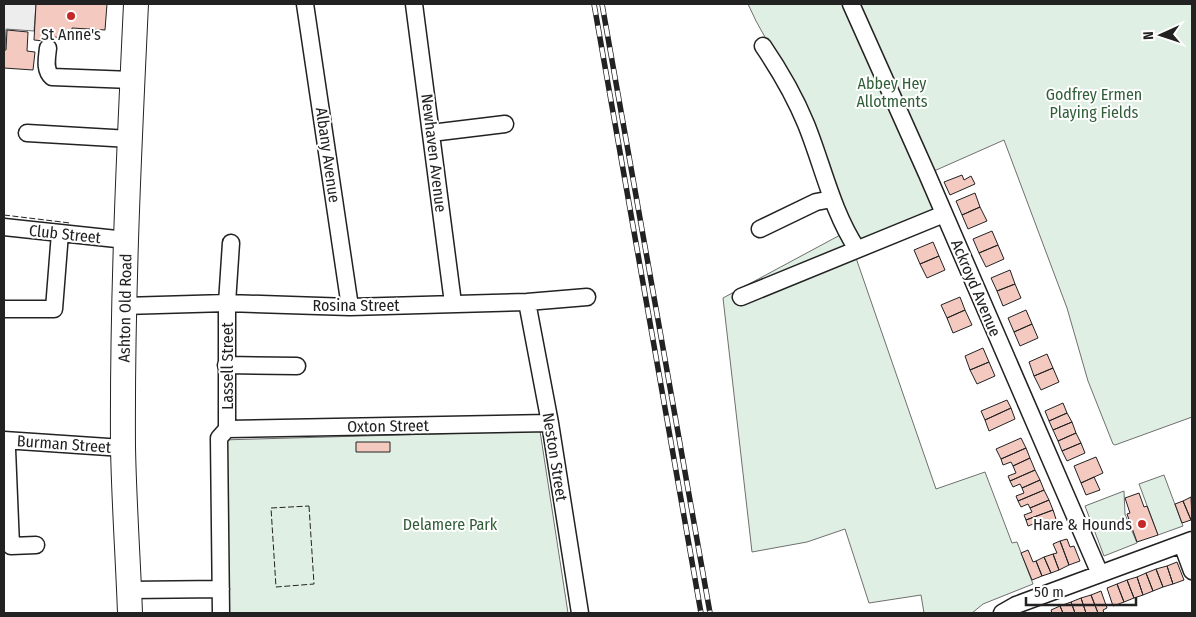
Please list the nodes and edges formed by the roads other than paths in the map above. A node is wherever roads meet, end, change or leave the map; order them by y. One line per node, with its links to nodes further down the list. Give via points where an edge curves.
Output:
1 (136, 4): 7 (highway, Ashton Old Road)
2 (305, 4): 26 (street, Albany Avenue)
3 (414, 4): 10 (street, Newhaven Avenue)
4 (850, 4): 13 (street, Ackroyd Avenue)
5 (763, 46): 12 (street, via 780,71 806,124)
6 (48, 48): 7 (street, via 47,69 52,77)
7 (132, 80): 11 (highway, Ashton Old Road)
8 (506, 124): 10 (street)
9 (27, 133): 11 (street)
10 (431, 133): 24 (street, Newhaven Avenue)
11 (130, 139): 17 (highway, Ashton Old Road)
12 (832, 199): 15 (street, via 816,202); 19 (street)
13 (944, 214): 19 (street); 37 (street, Ackroyd Avenue)
14 (4, 227): 16 (street, Club Street)
15 (760, 229)
16 (60, 233): 17 (street, Club Street); 27 (street, via 54,310)
17 (126, 240): 25 (highway, Ashton Old Road)
18 (231, 244): 23 (street, Lassell Street)
19 (857, 249): 20 (street)
20 (742, 297)
21 (586, 298): 22 (street, Rosina Street)
22 (527, 302): 24 (street, Rosina Street); 30 (street, Neston Street)
23 (227, 303): 25 (street, Rosina Street); 26 (street, Rosina Street); 28 (street, Lassell Street)
24 (452, 303): 26 (street, Rosina Street)
25 (124, 306): 33 (highway, Ashton Old Road)
26 (350, 307)
27 (4, 309)
28 (226, 365): 29 (street); 31 (street, Lassell Street)
29 (297, 366)
30 (550, 423): 31 (street, Oxton Street); 41 (street, Neston Street)
31 (227, 429): 38 (street, via 219,438)
32 (4, 440): 33 (street, Burman Street); 35 (street, via 11,546)
33 (123, 448): 39 (highway, Ashton Old Road)
34 (1187, 542): 36 (street); 37 (street)
35 (36, 545)
36 (1192, 571)
37 (1100, 574): 42 (street)
38 (221, 589): 39 (street); 40 (street)
39 (129, 602)
40 (222, 613)
41 (580, 613)
42 (1002, 613)

